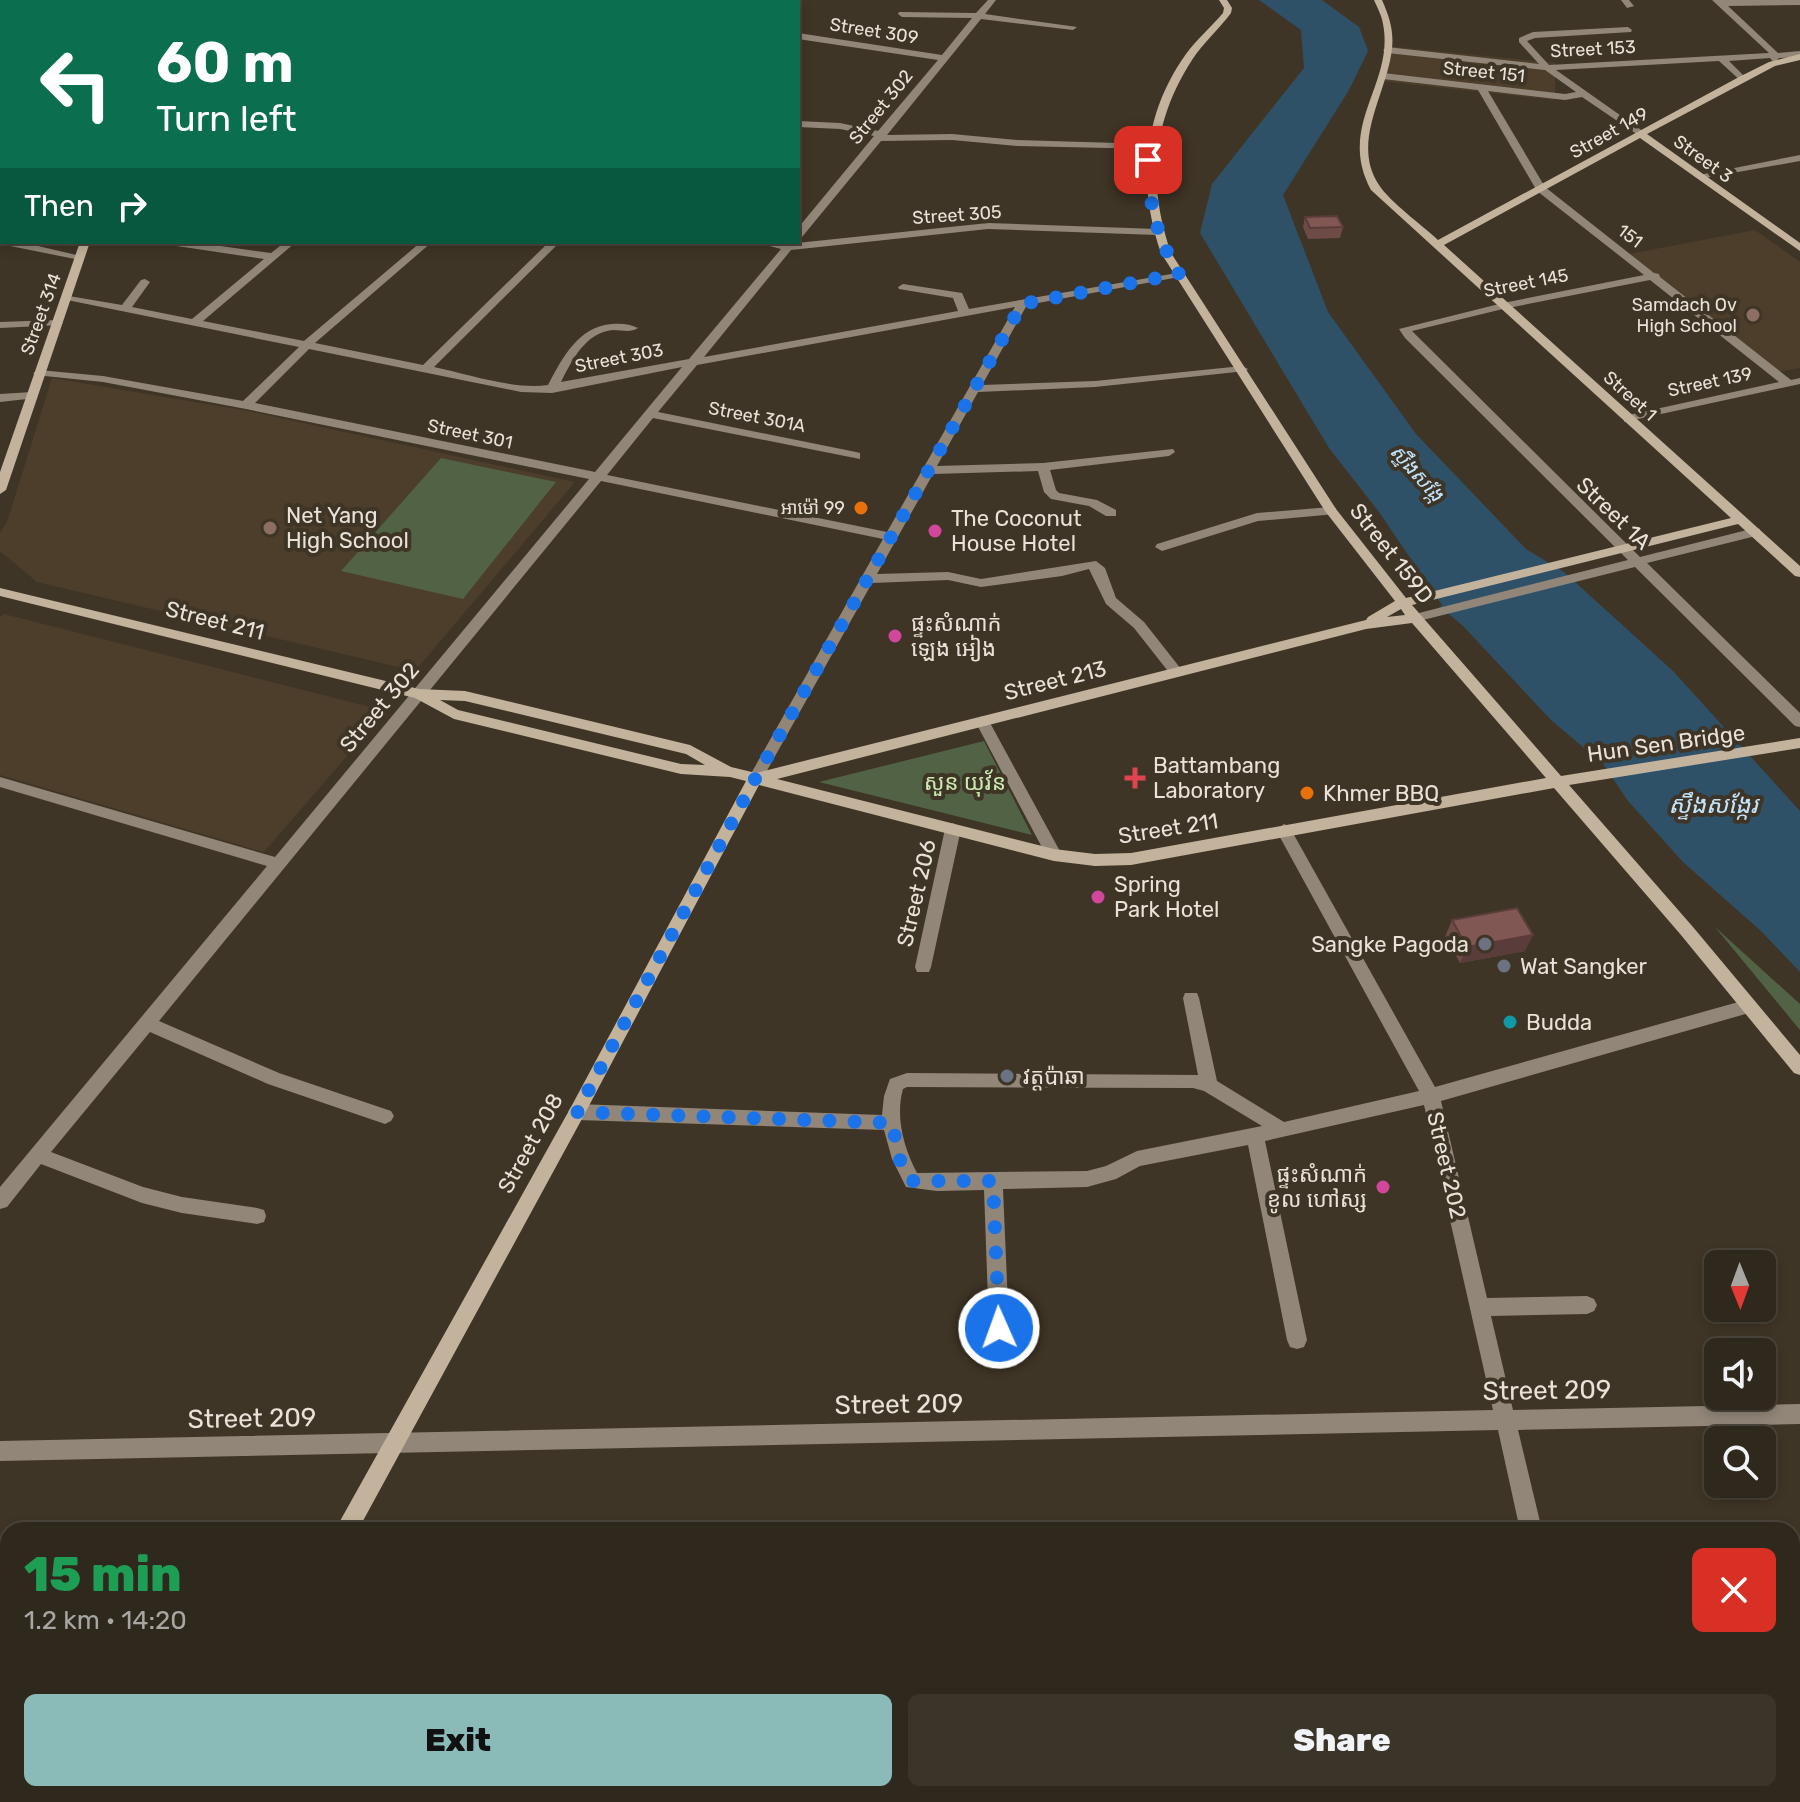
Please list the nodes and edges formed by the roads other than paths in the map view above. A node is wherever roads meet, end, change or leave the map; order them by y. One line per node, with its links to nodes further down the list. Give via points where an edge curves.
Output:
1 (992, 0): 7 (street, Street 302)
2 (1223, 0): 24 (street, Street 159D, via 1227,13 1187,59)
3 (1378, 0): 11 (street, Street 1, via 1390,22)
4 (1718, 2): 5 (street); 15 (street)
5 (1800, 2)
6 (902, 14): 7 (street)
7 (979, 16): 8 (street); 13 (street, Street 302)
8 (1073, 27)
9 (1628, 30): 16 (street, Street 3, via 1523,37)
10 (800, 36): 13 (street, Street 309)
11 (1387, 50): 16 (street, Street 153); 17 (street, Street 1)
12 (1800, 56): 15 (street, Street 149)
13 (944, 58): 23 (street, Street 302)
14 (1721, 58): 15 (street, Street 153); 16 (street, Street 153); 18 (street)
15 (1774, 60): 18 (street, Street 149)
16 (1547, 68): 20 (street, Street 3)
17 (1383, 76): 19 (street, Street 151); 38 (street, Street 1, via 1363,165 1383,197)
18 (1742, 79): 22 (street, Street 149)
19 (1482, 88): 20 (street, Street 151, via 1565,97); 27 (street, 151)
20 (1582, 94): 22 (street, Street 3)
21 (800, 124): 23 (street, via 840,126)
22 (1641, 134): 26 (street, Street 3); 27 (street, Street 149)
23 (880, 137): 24 (street); 29 (street, Street 302)
24 (1151, 147): 28 (street, Street 159D, via 1148,180)
25 (1800, 158): 26 (street)
26 (1699, 176): 39 (street, Street 3)
27 (1541, 189): 38 (street, Street 149); 43 (street, 151)
28 (1157, 232): 30 (street, Street 305, via 988,226); 42 (street, Street 159D)
29 (800, 234)
30 (800, 241)
31 (12, 244): 40 (street)
32 (84, 244): 40 (street, Street 314)
33 (184, 244): 41 (street)
34 (289, 244): 41 (street)
35 (425, 244): 56 (street)
36 (553, 244): 58 (street)
37 (791, 244): 57 (street, Street 302)
38 (1436, 245): 48 (street, Street 1)
39 (1800, 248)
40 (80, 257): 46 (street, Street 314)
41 (273, 257): 51 (street)
42 (1179, 274): 47 (street, Street 303); 59 (street, Street 159D)
43 (1655, 276): 48 (street, Street 145); 61 (street, 151)
44 (145, 282): 49 (street)
45 (903, 287): 50 (street, via 958,295)
46 (67, 297): 49 (street, Street 303); 52 (street, Street 314)
47 (1022, 304): 50 (street, Street 303); 63 (street)
48 (1503, 306): 55 (street, Street 145); 68 (street, Street 1)
49 (125, 308): 51 (street, Street 303)
50 (965, 314): 57 (street, Street 303)
51 (195, 322): 56 (street, Street 303)
52 (57, 323): 53 (street); 60 (street, Street 314)
53 (0, 325)
54 (632, 328): 62 (street, via 597,328 569,354)
55 (1405, 329): 81 (street, Street 1A)
56 (308, 344): 58 (street, Street 303); 66 (street)
57 (694, 361): 62 (street, Street 303); 67 (street, Street 302)
58 (425, 369): 62 (street, Street 303)
59 (1242, 369): 63 (street); 75 (street, Street 159D)
60 (39, 373): 64 (street, Street 314); 66 (street, Street 301)
61 (1794, 383): 68 (street, Street 139)
62 (552, 389)
63 (976, 389): 72 (street)
64 (32, 396): 65 (street); 74 (street, Street 314)
65 (0, 398)
66 (246, 405): 73 (street, Street 301)
67 (650, 414): 70 (street, Street 301A); 73 (street, Street 302)
68 (1628, 419): 77 (street, Street 1)
69 (1169, 452): 71 (street)
70 (856, 456)
71 (1043, 467): 72 (street); 76 (street, via 1055,496)
72 (930, 470): 79 (street)
73 (597, 479): 79 (street, Street 301); 90 (street, Street 302)
74 (0, 490)
75 (1331, 511): 80 (street, via 1257,517); 86 (street, Street 159D)
76 (1111, 513)
77 (1741, 519): 78 (street, Street 1); 81 (street, Street 213)
78 (1755, 532): 82 (street); 83 (street, Street 1)
79 (893, 537): 84 (street)
80 (1162, 547)
81 (1622, 549): 82 (street, Street 1A); 86 (street, Street 213)
82 (1636, 563): 87 (street, Street 213); 92 (street, Street 1A)
83 (1800, 573)
84 (869, 579): 89 (street, via 948,576 981,583 1091,564 1098,568 1111,601 1139,625); 94 (street)
85 (0, 592): 90 (street, Street 211)
86 (1402, 603): 87 (street, Street 159D); 88 (street, Street 213)
87 (1415, 618): 88 (street, Street 213); 95 (street, Street 159D)
88 (1366, 625): 89 (street, Street 213)
89 (1176, 672): 91 (street, Street 213)
90 (419, 694): 94 (street, Street 211, via 454,714 681,769); 100 (street, Street 302)
91 (982, 721): 94 (street, Street 213); 99 (street)
92 (1800, 722)
93 (1800, 743): 95 (street, Hun Sen Bridge)
94 (755, 779): 97 (street, Street 211); 108 (street, Street 208)
95 (1564, 780): 98 (street, Street 211); 103 (street, Street 159D)
96 (0, 782): 100 (street)
97 (953, 829): 99 (street, Street 211); 101 (street, Street 206)
98 (1284, 830): 99 (street, Street 211, via 1131,859); 107 (street, Street 202)
99 (1054, 855)
100 (279, 864): 104 (street, Street 302)
101 (923, 967)
102 (1191, 998): 106 (street)
103 (1749, 1006): 105 (street, Street 159D); 107 (street)
104 (146, 1023): 109 (street, via 274,1079); 113 (street, Street 302)
105 (1800, 1068)
106 (1209, 1085): 110 (street, via 907,1080 892,1092); 111 (street)
107 (1431, 1096): 111 (street); 118 (street, Street 202)
108 (577, 1112): 110 (street); 123 (street, Street 208)
109 (385, 1116)
110 (892, 1123): 114 (street, via 900,1160 912,1181)
111 (1281, 1129): 112 (street)
112 (1255, 1135): 114 (street, via 1137,1159 1087,1179); 120 (street)
113 (38, 1155): 115 (street, Street 302); 116 (street, via 142,1195)
114 (993, 1181): 119 (street)
115 (0, 1201)
116 (257, 1216)
117 (1587, 1305): 118 (street)
118 (1479, 1307): 122 (street, Street 202)
119 (999, 1328)
120 (1297, 1340)
121 (1800, 1414): 122 (street, Street 209)
122 (1505, 1419): 123 (street, Street 209); 126 (street, Street 202)
123 (395, 1443): 124 (street, Street 209); 125 (street, Street 208)
124 (0, 1451)
125 (351, 1522)
126 (1529, 1522)

